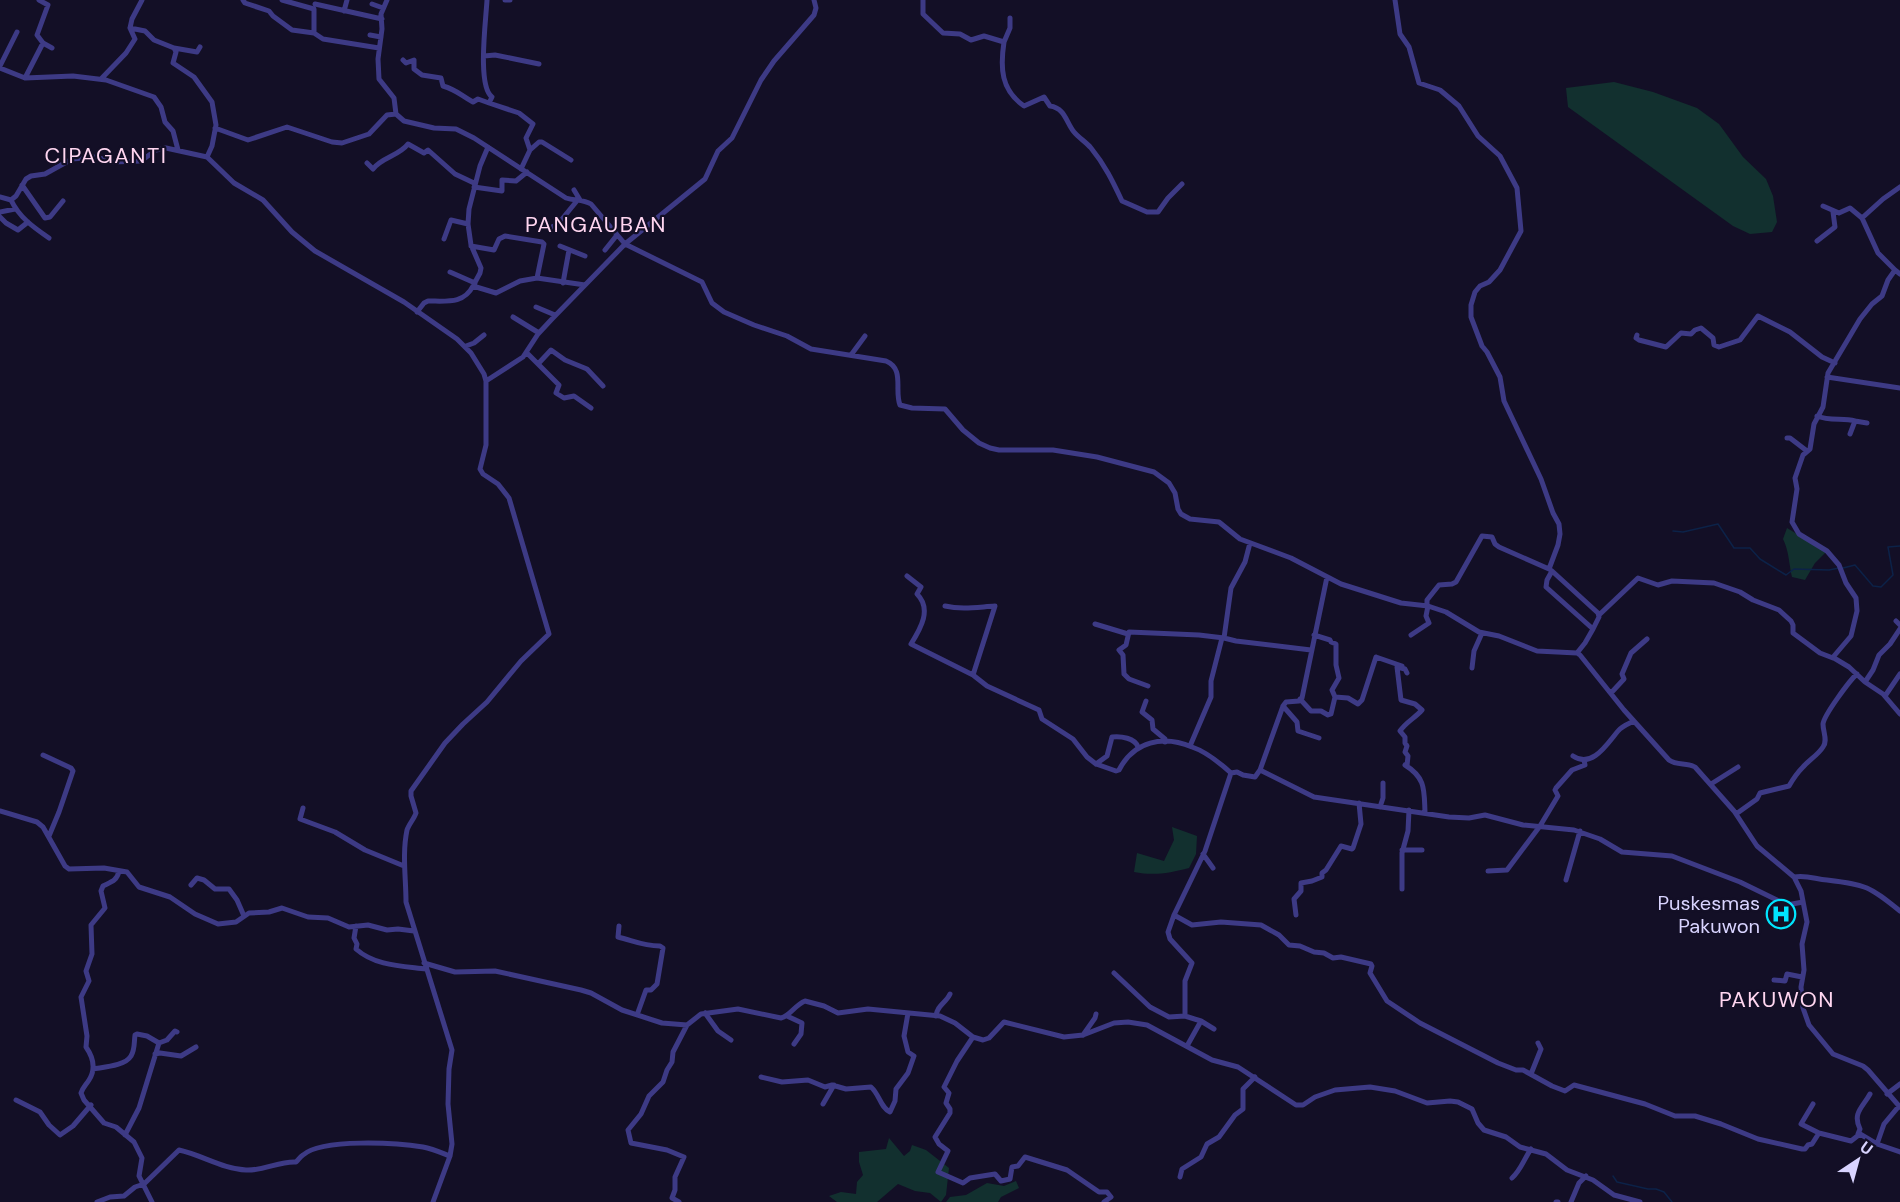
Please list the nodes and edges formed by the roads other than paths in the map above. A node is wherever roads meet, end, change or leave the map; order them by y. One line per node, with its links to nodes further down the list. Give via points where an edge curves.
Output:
1 (39, 0): 23 (street, via 48,5 37,35)
2 (142, 0): 17 (street)
3 (243, 0): 19 (street, via 269,10 292,30)
4 (282, 0): 11 (street)
5 (347, 0): 14 (street)
6 (387, 0): 13 (street)
7 (487, 0): 28 (street)
8 (814, 0): 66 (street, via 814,15 761,80 732,138 718,151 705,179)
9 (923, 0): 22 (street, via 923,14 943,33 960,34 971,40 984,36)
10 (1395, 0): 103 (street, via 1400,34 1409,47 1419,83 1440,90 1459,106 1478,136 1500,156 1517,188 1521,231 1500,270 1475,292 1470,311 1558,524 1560,534)
11 (315, 4): 14 (street); 19 (street)
12 (372, 4): 13 (street)
13 (383, 8): 16 (street)
14 (344, 11): 16 (street)
15 (1010, 18): 22 (street)
16 (382, 19): 21 (street)
17 (130, 28): 26 (street, via 145,30 154,40); 33 (street, via 135,39 131,47)
18 (16, 32): 31 (street)
19 (314, 33): 27 (street, via 323,39)
20 (370, 35): 21 (street)
21 (381, 37): 27 (street)
22 (1004, 42): 44 (street, via 1001,66 1012,96 1024,106 1044,97 1050,106 1056,107 1110,175 1122,201 1147,212 1158,212)
23 (43, 43): 25 (street); 32 (street)
24 (200, 47): 26 (street, via 197,52)
25 (52, 48)
26 (174, 48): 36 (street, via 173,63 194,77 212,102)
27 (379, 48): 35 (street, via 379,79 394,98)
28 (484, 56): 30 (street); 34 (street, via 486,93 492,98)
29 (403, 60): 34 (street, via 414,60 414,69 421,75 441,78 442,86 455,89 473,102 478,99)
30 (538, 64)
31 (0, 67): 32 (street)
32 (25, 78): 33 (street)
33 (100, 79): 38 (street, via 154,97 173,131)
34 (489, 104): 39 (street, via 519,113 533,124 526,138)
35 (396, 114): 36 (street, via 387,115 367,135 339,144 287,127 248,141); 37 (street, via 404,121 456,129)
36 (216, 128): 40 (street)
37 (488, 147): 43 (street); 46 (street)
38 (178, 150): 40 (street); 45 (street, via 159,148 141,161 72,159 45,174 31,176)
39 (530, 150): 41 (street, via 540,142); 43 (street)
40 (207, 156): 79 (street, via 234,183 263,200 315,251)
41 (571, 160)
42 (367, 163): 46 (street, via 373,169 408,144 424,153 428,150)
43 (524, 170): 46 (street, via 516,181 502,180 502,191); 52 (street, via 566,198)
44 (1182, 184)
45 (22, 185): 50 (street); 51 (street, via 45,218)
46 (474, 185): 60 (street)
47 (1900, 187): 58 (street)
48 (574, 190): 52 (street)
49 (0, 197): 50 (street)
50 (11, 200): 54 (street)
51 (63, 201)
52 (578, 201): 61 (street); 62 (street, via 591,204)
53 (1822, 206): 56 (street)
54 (15, 208): 55 (street); 59 (street)
55 (0, 212)
56 (1833, 212): 58 (street, via 1850,208); 65 (street, via 1835,227)
57 (0, 217): 59 (street, via 17,230)
58 (1862, 219): 73 (street, via 1878,253)
59 (28, 222): 63 (street)
60 (468, 224): 64 (street, via 451,220); 67 (street)
61 (552, 227)
62 (617, 235): 66 (street); 70 (street)
63 (49, 238)
64 (444, 239)
65 (1818, 241)
66 (625, 244): 77 (street); 88 (street, via 702,282 712,303 724,312 811,349)
67 (471, 246): 74 (street, via 494,250 505,236 542,242); 76 (street, via 481,268)
68 (560, 246): 69 (street)
69 (569, 250): 71 (street); 75 (street)
70 (605, 250)
71 (585, 256)
72 (450, 272): 76 (street)
73 (1898, 272): 89 (street, via 1860,319)
74 (537, 278): 75 (street); 76 (street, via 520,281 496,293)
75 (563, 283): 77 (street)
76 (474, 284): 79 (street, via 460,300 424,303)
77 (585, 285): 80 (street)
78 (536, 307): 80 (street)
79 (417, 312): 86 (street)
80 (555, 315): 82 (street)
81 (513, 317): 82 (street)
82 (539, 333): 87 (street)
83 (484, 335): 86 (street)
84 (1637, 335): 89 (street, via 1639,340 1666,346 1681,333 1691,334 1701,328 1719,347 1740,340 1758,316)
85 (865, 336): 88 (street)
86 (466, 346): 92 (street)
87 (527, 353): 90 (street); 92 (street)
88 (851, 355): 102 (street, via 892,363 897,370 900,405 945,409 971,437 999,450 1053,450 1147,469 1169,483 1181,514 1190,519 1219,522)
89 (1834, 363): 91 (street)
90 (538, 364): 93 (street, via 552,350 587,370); 95 (street, via 559,385 556,393 564,398 573,396)
91 (1827, 377): 94 (street); 96 (street)
92 (486, 381): 161 (street, via 483,474 509,498 549,631 451,737 414,786 411,796 416,813 408,826)
93 (603, 386)
94 (1900, 388)
95 (591, 408)
96 (1817, 416): 97 (street); 101 (street)
97 (1855, 421): 98 (street); 99 (street)
98 (1867, 423)
99 (1850, 434)
100 (1787, 438): 101 (street)
101 (1807, 451): 120 (street, via 1795,478 1792,523 1800,534 1827,550 1856,598 1851,636)
102 (1250, 543): 105 (street); 116 (street, via 1231,588)
103 (1550, 570): 107 (street, via 1499,547 1492,537 1482,536 1456,582 1439,585); 108 (street); 111 (street, via 1547,589)
104 (907, 576): 124 (street, via 921,587 917,593 926,610 911,644)
105 (1327, 577): 107 (street, via 1401,603); 114 (street)
106 (945, 606): 124 (street, via 995,606)
107 (1427, 606): 113 (street); 115 (street, via 1429,623)
108 (1599, 615): 111 (street); 120 (street, via 1638,578 1658,585 1672,581 1714,583 1779,610 1791,621 1793,633)
109 (1095, 624): 112 (street)
110 (1899, 625): 125 (street)
111 (1593, 629): 119 (street)
112 (1128, 633): 116 (street); 126 (street, via 1126,645 1119,650 1124,674)
113 (1482, 633): 119 (street, via 1537,651); 121 (street)
114 (1314, 635): 118 (street); 129 (street, via 1336,644 1339,678 1332,690)
115 (1411, 635)
116 (1223, 638): 118 (street); 137 (street, via 1211,681 1211,697)
117 (1647, 639): 127 (street, via 1631,653 1622,674 1624,678)
118 (1311, 650): 130 (street)
119 (1577, 653): 127 (street)
120 (1833, 658): 122 (street)
121 (1472, 668)
122 (1857, 674): 125 (street); 154 (street, via 1825,719 1823,748 1789,786 1760,793)
123 (1900, 674): 128 (street)
124 (973, 675): 142 (street, via 987,687 1039,710 1042,719 1073,739)
125 (1865, 682): 128 (street)
126 (1148, 686)
127 (1611, 693): 134 (street)
128 (1885, 696): 133 (street)
129 (1335, 697): 130 (street, via 1328,715 1311,711); 153 (street, via 1358,704 1376,657 1405,666 1406,671 1397,667 1401,700 1422,710 1400,731 1407,746 1406,765 1423,783)
130 (1300, 699): 132 (street)
131 (1146, 701): 136 (street, via 1142,712 1152,720 1153,729)
132 (1283, 706): 135 (street, via 1298,722 1298,731); 144 (street)
133 (1900, 714)
134 (1634, 721): 141 (street, via 1619,729 1597,755); 147 (street, via 1669,760 1691,764)
135 (1319, 738)
136 (1165, 742): 137 (street); 138 (street)
137 (1190, 746): 145 (street)
138 (1138, 747): 142 (street, via 1125,758 1119,770); 142 (street, via 1135,741 1113,737 1107,756)
139 (43, 755): 157 (street, via 73,771)
140 (1573, 756): 141 (street)
141 (1584, 760): 155 (street, via 1585,765 1572,770 1556,788 1558,796)
142 (1096, 764)
143 (1738, 767): 147 (street)
144 (1260, 770): 145 (street, via 1255,777); 148 (street, via 1314,797)
145 (1231, 773): 160 (street)
146 (1383, 783): 149 (street)
147 (1711, 784): 154 (street)
148 (1359, 803): 149 (street); 172 (street, via 1360,824 1353,848 1341,846 1322,877 1301,882 1301,892 1294,899)
149 (1380, 807): 152 (street)
150 (303, 808): 161 (street, via 300,819)
151 (0, 810): 157 (street, via 37,822)
152 (1409, 810): 153 (street); 158 (street)
153 (1425, 812): 155 (street, via 1466,818 1485,815)
154 (1736, 814): 165 (street, via 1757,846)
155 (1540, 826): 156 (street); 163 (street, via 1507,870)
156 (1580, 831): 166 (street); 169 (street, via 1622,852 1672,856 1787,905)
157 (48, 836): 164 (street, via 69,870 112,868)
158 (1402, 850): 159 (street); 168 (street)
159 (1422, 850)
160 (1203, 854): 162 (street); 171 (street)
161 (404, 866): 176 (street, via 406,902)
162 (1213, 868)
163 (1488, 871)
164 (118, 872): 173 (street, via 127,872 138,887 170,897 214,922 236,922); 202 (street, via 117,878 101,891 105,908 91,925 92,954 86,971 89,983 81,997 86,1047)
165 (1794, 877): 169 (street); 170 (street, via 1861,884)
166 (1566, 880)
167 (191, 885): 173 (street, via 197,878 215,889 229,889)
168 (1402, 889)
169 (1803, 903): 179 (street, via 1807,922 1802,944)
170 (1900, 911)
171 (1174, 915): 188 (street, via 1168,935 1192,963 1185,981); 203 (street, via 1192,925 1221,922 1261,926 1288,945 1371,964 1374,981 1394,1007 1493,1060)
172 (1296, 915)
173 (244, 916): 174 (street, via 282,908)
174 (356, 926): 176 (street); 177 (street, via 356,948 368,958 388,964)
175 (619, 926): 185 (street, via 618,937 663,948 657,985 646,990)
176 (414, 931): 177 (street)
177 (425, 966): 185 (street, via 455,972 495,971 580,990); 221 (street, via 452,1050)
178 (1114, 973): 188 (street, via 1150,1007 1169,1017)
179 (1803, 976): 180 (street, via 1787,974 1785,981); 209 (street, via 1803,1008 1815,1034 1833,1054 1868,1070)
180 (1774, 980)
181 (950, 994): 187 (street, via 938,1006)
182 (705, 1013): 186 (street, via 738,1009); 190 (street); 195 (street, via 718,1031)
183 (908, 1013): 186 (street, via 868,1009 838,1013 805,1001 791,1009); 187 (street); 207 (street, via 904,1036 908,1052 914,1056 896,1089 890,1112 871,1088 846,1089)
184 (1096, 1014): 193 (street)
185 (637, 1015): 190 (street, via 662,1023)
186 (788, 1016): 198 (street, via 802,1023)
187 (936, 1016): 194 (street, via 947,1018)
188 (1185, 1016): 189 (street)
189 (1201, 1021): 191 (street); 199 (street)
190 (687, 1024): 229 (street, via 663,1082 648,1096 628,1130 631,1143 684,1157 675,1177 672,1198)
191 (1214, 1029)
192 (177, 1032): 196 (street)
193 (1083, 1035): 194 (street, via 1049,1035 1006,1022 989,1038); 199 (street, via 1113,1023 1138,1023)
194 (973, 1037): 230 (street, via 944,1088 949,1094 946,1102 950,1113 935,1137 948,1150 938,1172 963,1183 995,1174 1001,1181 1008,1181 1011,1168 1025,1157 1066,1170 1099,1192 1107,1192 1111,1197)
195 (731, 1040)
196 (159, 1043): 201 (street); 202 (street, via 137,1034 127,1060)
197 (1538, 1043): 203 (street, via 1541,1049)
198 (794, 1044)
199 (1187, 1046): 205 (street)
200 (196, 1047): 201 (street, via 181,1056)
201 (155, 1054): 217 (street, via 139,1108)
202 (93, 1069): 213 (street, via 81,1093)
203 (1531, 1074): 215 (street, via 1558,1089 1574,1085 1610,1093 1675,1116 1695,1116 1794,1148 1805,1149)
204 (761, 1077): 207 (street)
205 (1255, 1077): 219 (street, via 1296,1105 1335,1090 1370,1088 1395,1091 1427,1104 1458,1102 1472,1109 1484,1130); 223 (street, via 1243,1089 1243,1109 1219,1137 1207,1144 1201,1157 1182,1169)
206 (1900, 1084): 209 (street)
207 (834, 1085): 211 (street)
208 (1870, 1094): 216 (street, via 1858,1111)
209 (1887, 1094): 214 (street)
210 (16, 1100): 213 (street, via 40,1112 60,1134 73,1126)
211 (823, 1104)
212 (1813, 1104): 215 (street, via 1801,1124)
213 (91, 1105): 217 (street, via 104,1123)
214 (1900, 1107): 218 (street, via 1884,1124)
215 (1819, 1133): 216 (street, via 1851,1141)
216 (1858, 1134): 218 (street)
217 (125, 1135): 225 (street, via 142,1156 139,1176)
218 (1877, 1144): 220 (street)
219 (1531, 1149): 222 (street); 224 (street)
220 (1900, 1152)
221 (450, 1156): 225 (street, via 397,1143 360,1143 320,1147 303,1154 296,1162 243,1170 179,1150); 228 (street)
222 (1586, 1176): 231 (street); 232 (street, via 1614,1195)
223 (1180, 1177)
224 (1512, 1178)
225 (144, 1184): 226 (street, via 124,1196); 227 (street)
226 (98, 1202)
227 (152, 1202)
228 (433, 1202)
229 (679, 1202)
230 (1104, 1202)
231 (1571, 1202)
232 (1640, 1202)

